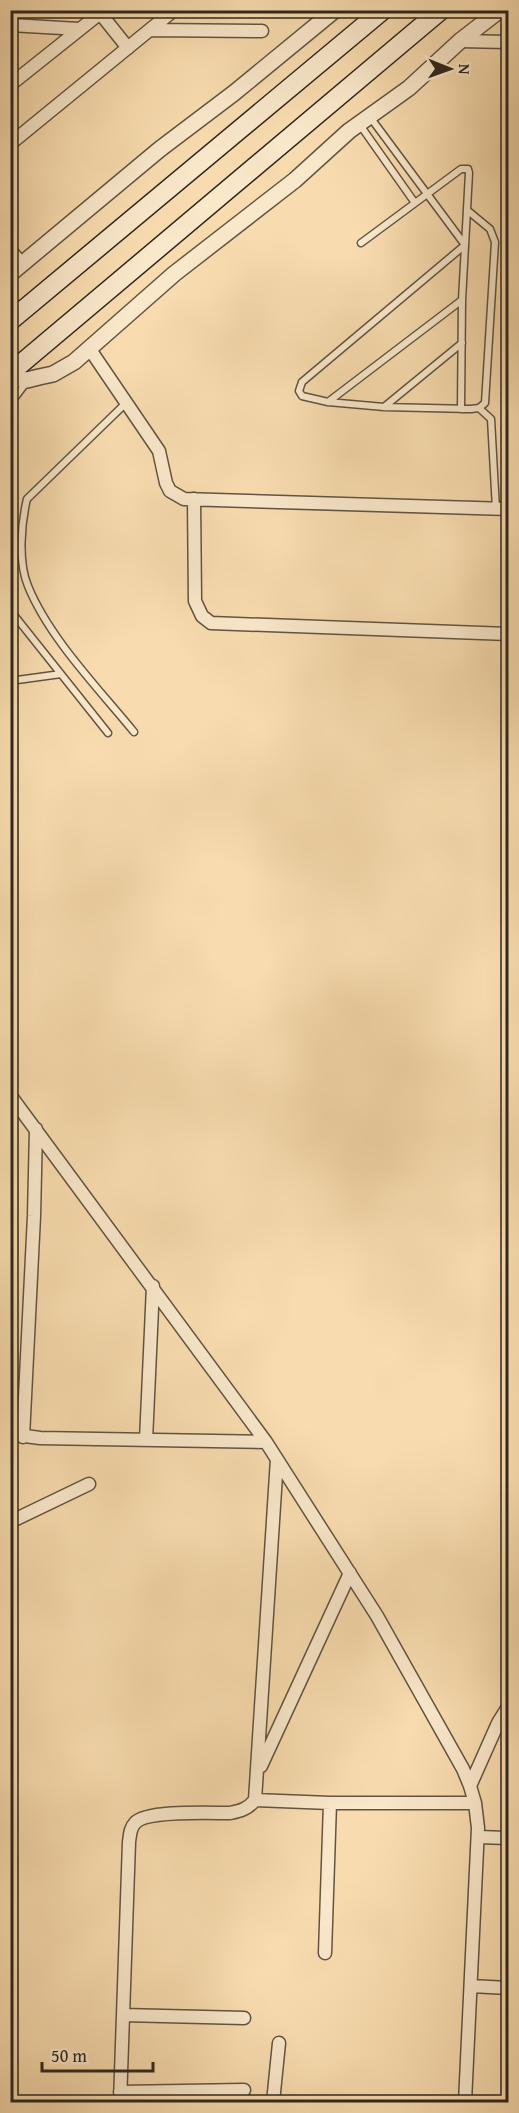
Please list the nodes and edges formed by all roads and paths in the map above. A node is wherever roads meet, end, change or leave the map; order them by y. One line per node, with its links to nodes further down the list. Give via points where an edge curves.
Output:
1 (174, 10): 9 (street)
2 (335, 10): 23 (street)
3 (383, 10): 25 (main road)
4 (441, 10): 28 (main road)
5 (500, 10): 11 (street)
6 (102, 12): 8 (street); 13 (street)
7 (10, 25): 8 (street)
8 (79, 29): 14 (street)
9 (152, 30): 10 (street); 13 (street)
10 (262, 32)
11 (460, 42): 12 (street); 15 (street, via 409,88)
12 (508, 42)
13 (128, 48): 16 (street)
14 (10, 85)
15 (364, 120): 17 (lane); 18 (lane); 27 (street)
16 (10, 144)
17 (426, 195): 18 (lane); 19 (lane, via 461,169 467,169); 21 (lane)
18 (415, 203): 20 (lane)
19 (467, 210): 21 (lane); 35 (lane, via 490,229 495,242 487,393)
20 (361, 243)
21 (465, 245): 24 (lane); 31 (lane, via 302,382 298,391 302,396)
22 (10, 250): 23 (street)
23 (16, 269)
24 (462, 300): 26 (lane); 31 (lane)
25 (10, 321)
26 (462, 343): 34 (lane); 36 (lane)
27 (89, 348): 30 (street, via 53,374); 32 (street)
28 (10, 373)
29 (10, 378): 30 (street)
30 (27, 380): 33 (lane)
31 (328, 402): 34 (lane)
32 (126, 403): 37 (street, via 159,451 170,491 184,499); 43 (lane, via 27,499 21,548 27,585 53,632)
33 (10, 404)
34 (384, 407): 36 (lane)
35 (479, 408): 36 (lane); 38 (lane, via 491,419)
36 (461, 409)
37 (194, 499): 38 (street); 40 (street, via 195,601 211,624)
38 (502, 509)
39 (10, 610): 41 (lane)
40 (508, 634)
41 (61, 674): 42 (lane); 44 (lane)
42 (10, 681)
43 (134, 732)
44 (108, 733)
45 (10, 1095): 46 (street)
46 (36, 1129): 47 (street); 48 (street, via 34,1216)
47 (153, 1286): 49 (street); 50 (street)
48 (17, 1435): 49 (street)
49 (146, 1440): 50 (street)
50 (266, 1442): 51 (street)
51 (277, 1459): 54 (street); 56 (street)
52 (89, 1484): 53 (street)
53 (10, 1522)
54 (350, 1573): 56 (street); 57 (street)
55 (508, 1707): 57 (street)
56 (258, 1773): 58 (street)
57 (470, 1786): 60 (street)
58 (255, 1800): 59 (street); 66 (street, via 250,1806 230,1813 150,1815 135,1822 129,1842)
59 (330, 1803): 60 (street); 63 (street)
60 (475, 1803): 61 (street)
61 (478, 1837): 62 (street); 64 (street)
62 (508, 1838)
63 (325, 1953)
64 (471, 1986): 65 (street); 72 (street)
65 (508, 1988)
66 (123, 2015): 67 (street); 70 (street)
67 (244, 2018)
68 (279, 2043): 71 (street)
69 (244, 2090): 70 (street)
70 (120, 2097)
71 (273, 2103)
72 (465, 2103)

